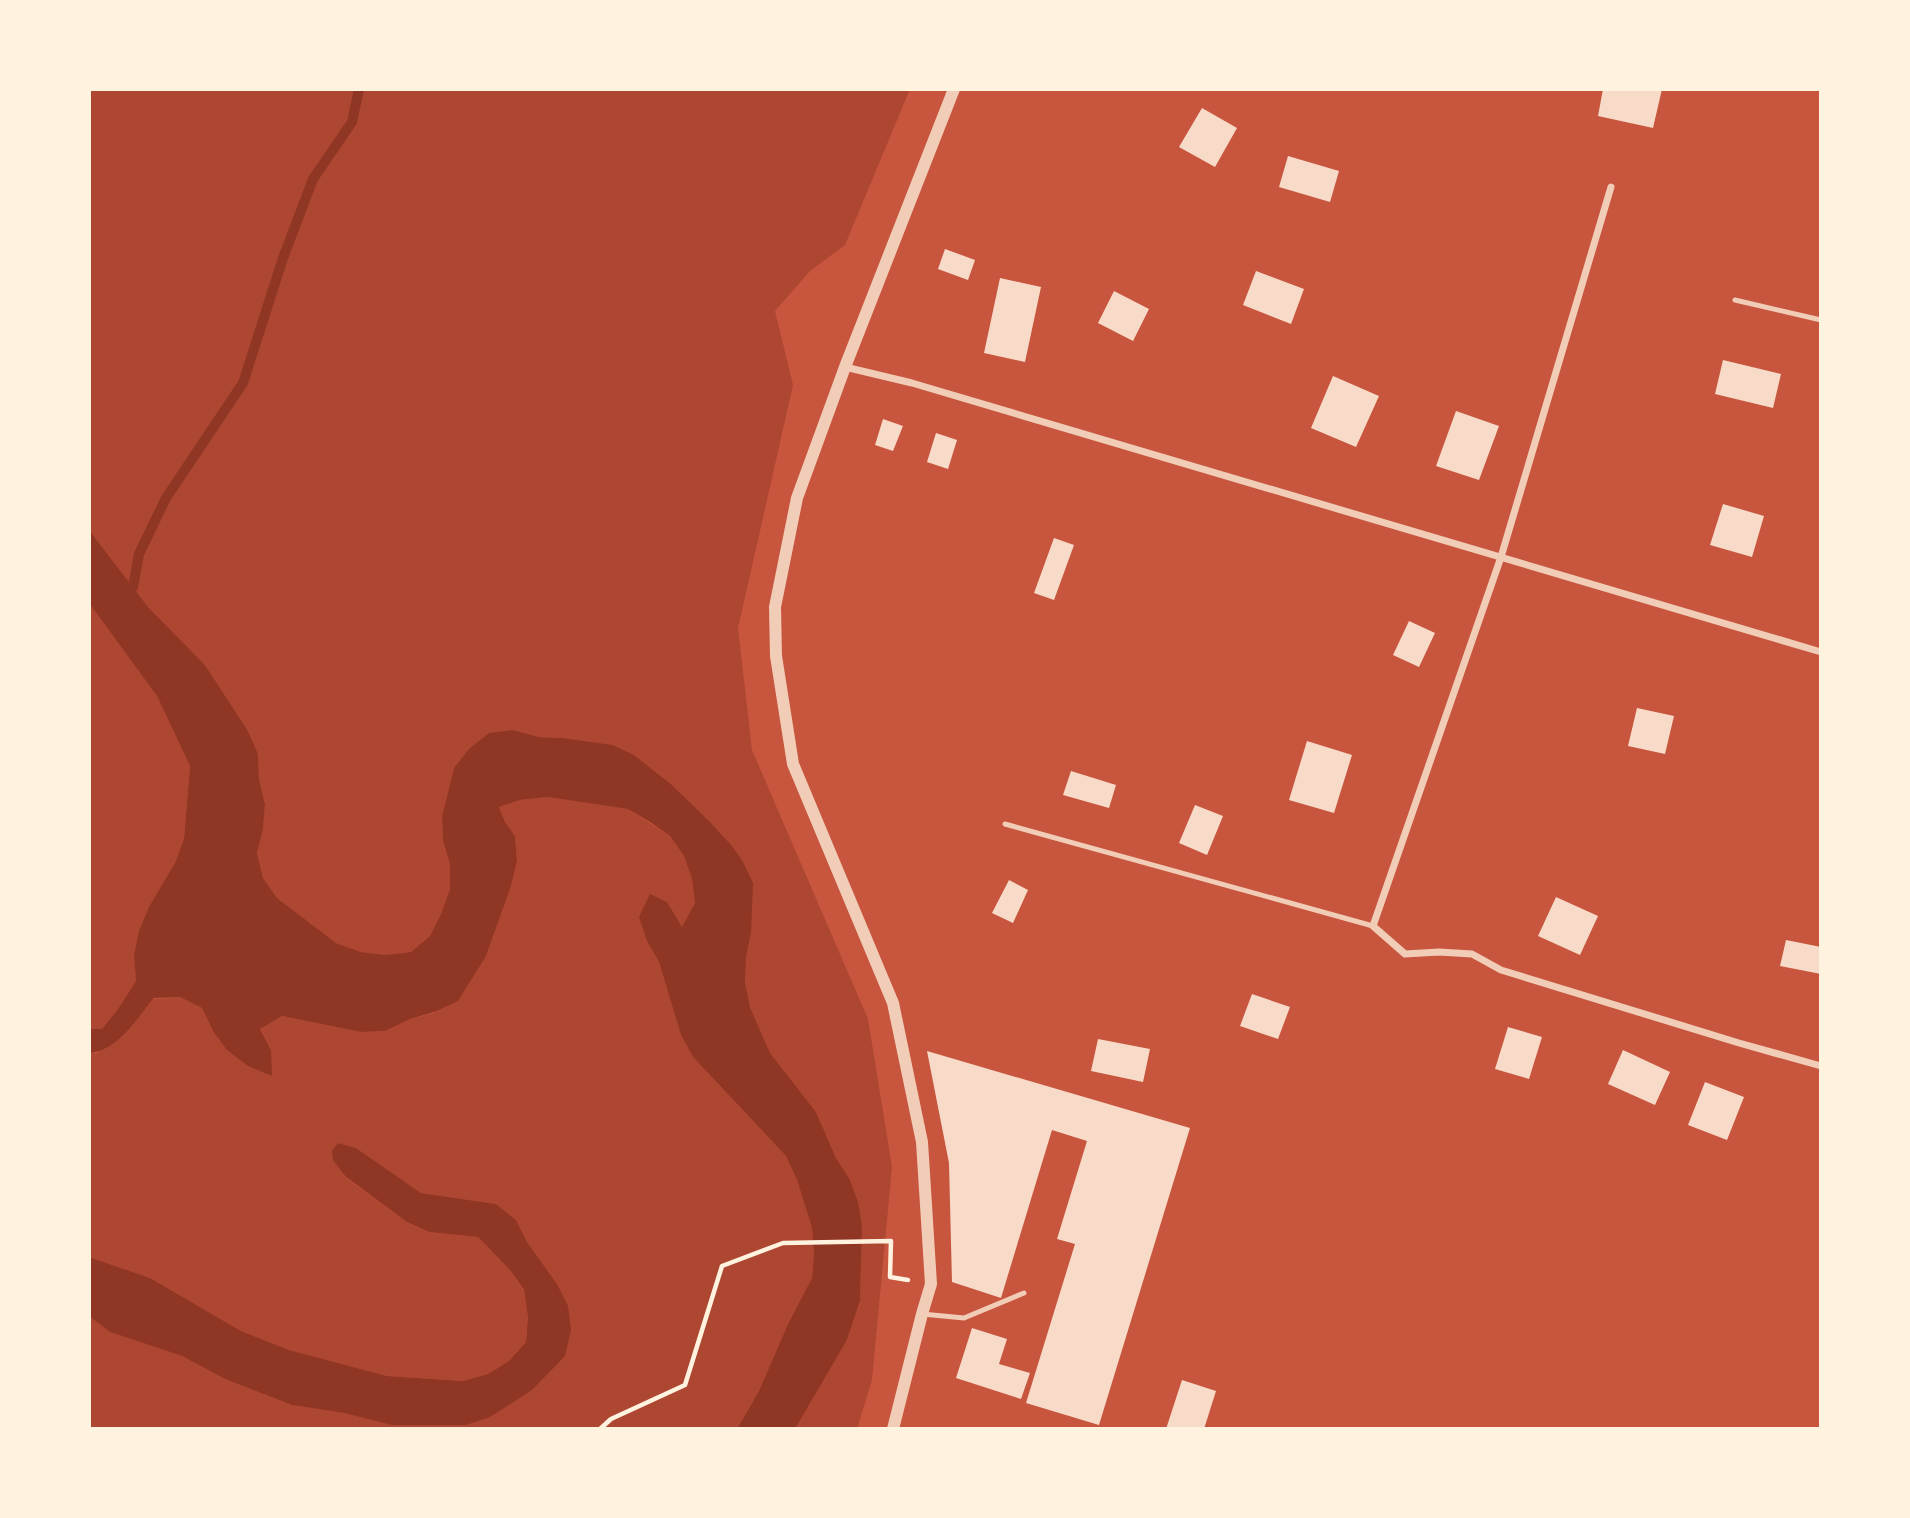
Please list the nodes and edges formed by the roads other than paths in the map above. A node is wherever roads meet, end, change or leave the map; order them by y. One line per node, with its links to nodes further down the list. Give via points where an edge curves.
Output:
1 (954, 89): 5 (street)
2 (1611, 187): 6 (street)
3 (1735, 300): 4 (lane)
4 (1821, 320)
5 (845, 367): 6 (street); 12 (street, via 797,498 775,607 776,656 793,764 893,1003 922,1142 931,1284)
6 (1501, 557): 7 (street); 9 (street)
7 (1821, 652)
8 (1005, 824): 9 (lane)
9 (1373, 926): 10 (street, via 1405,954 1472,954 1501,970)
10 (1821, 1066)
11 (1024, 1293): 12 (lane, via 964,1318)
12 (922, 1314): 13 (street)
13 (893, 1429)

